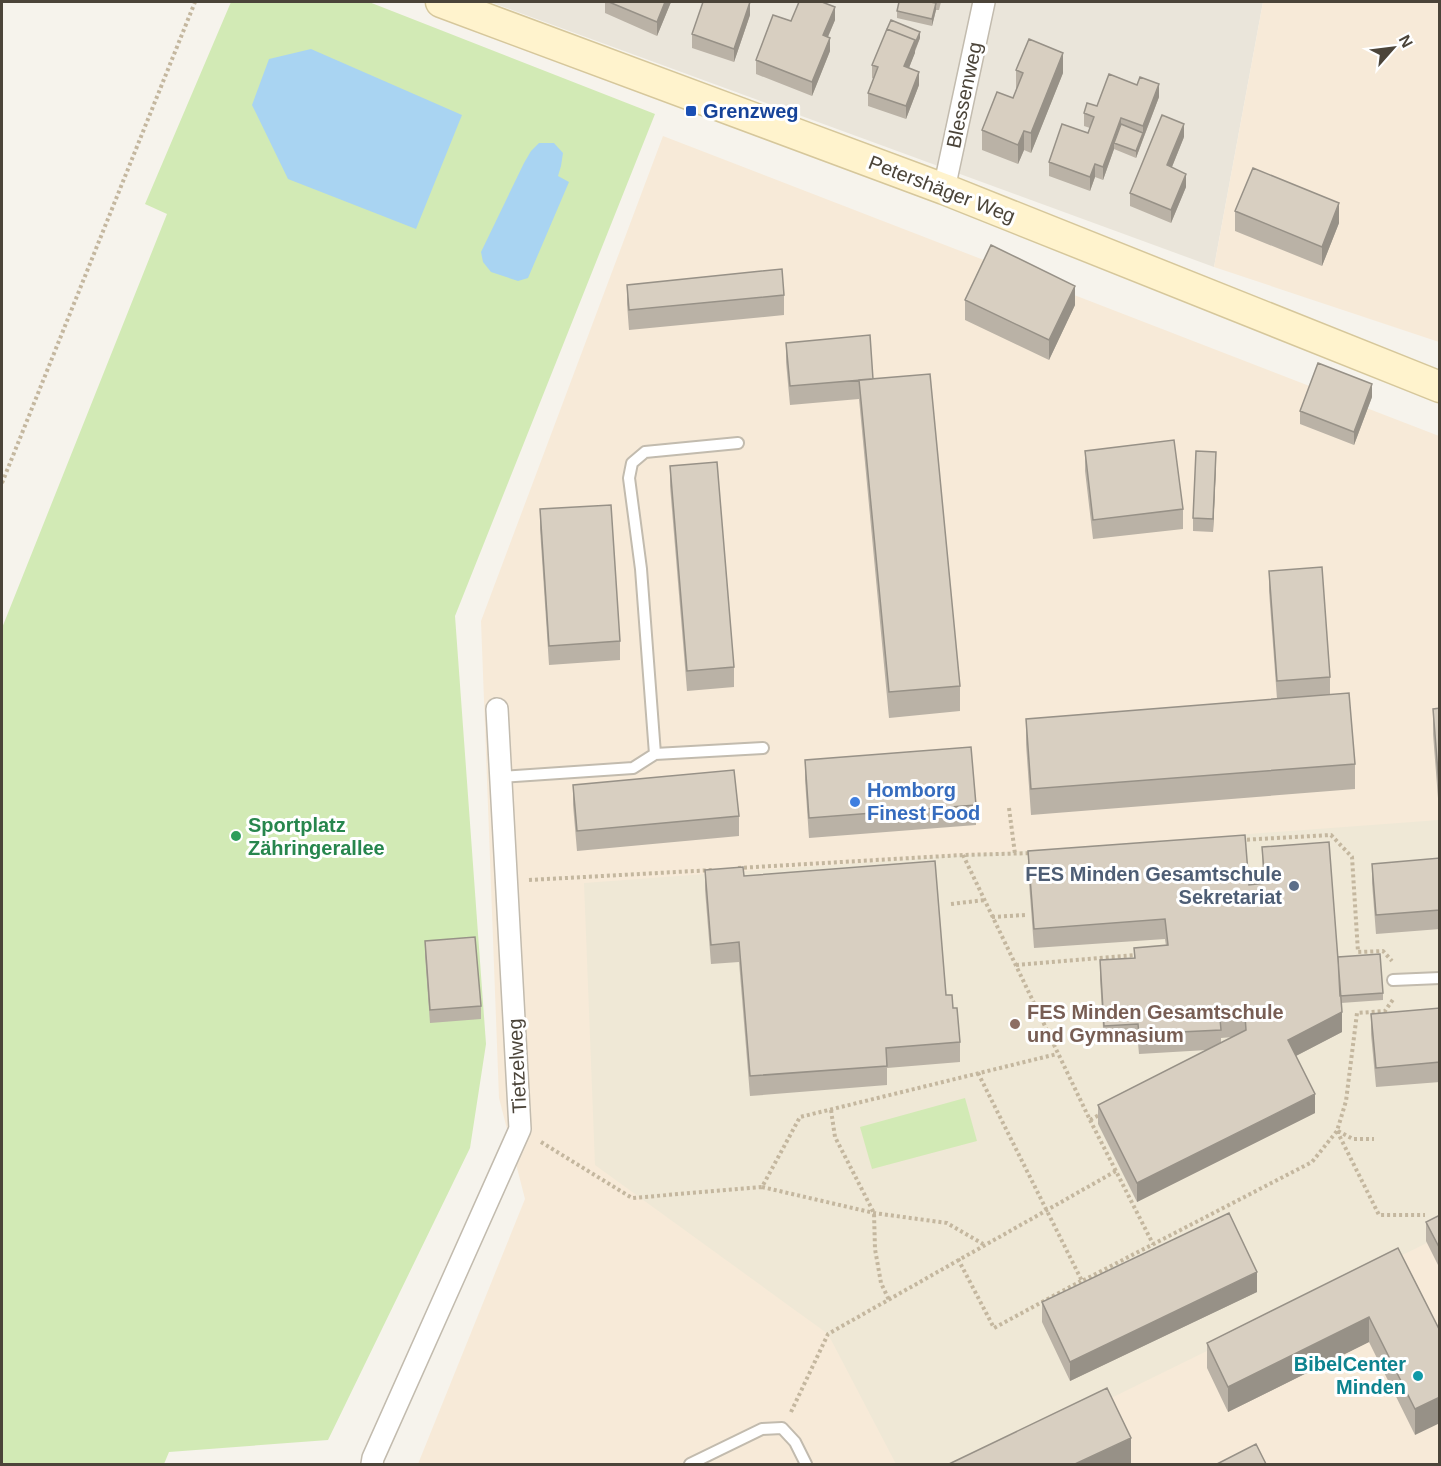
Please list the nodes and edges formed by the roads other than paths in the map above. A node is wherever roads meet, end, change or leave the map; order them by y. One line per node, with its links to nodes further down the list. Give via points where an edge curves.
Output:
1 (441, 2): 3 (street, Petershäger Weg)
2 (984, 2): 3 (street, Blessenweg)
3 (945, 189): 4 (street, Petershäger Weg)
4 (1440, 387)
5 (738, 442): 8 (lane, via 645,453 632,464 629,478 641,569)
6 (496, 709): 9 (street, Tietzelweg)
7 (763, 748): 8 (lane)
8 (655, 754): 9 (lane, via 633,768)
9 (502, 777): 12 (street, Tietzelweg, via 520,1129)
10 (1440, 978): 11 (lane)
11 (1393, 981)
12 (372, 1464)
13 (690, 1464): 14 (lane, via 762,1429 782,1428 795,1442)
14 (806, 1464)

